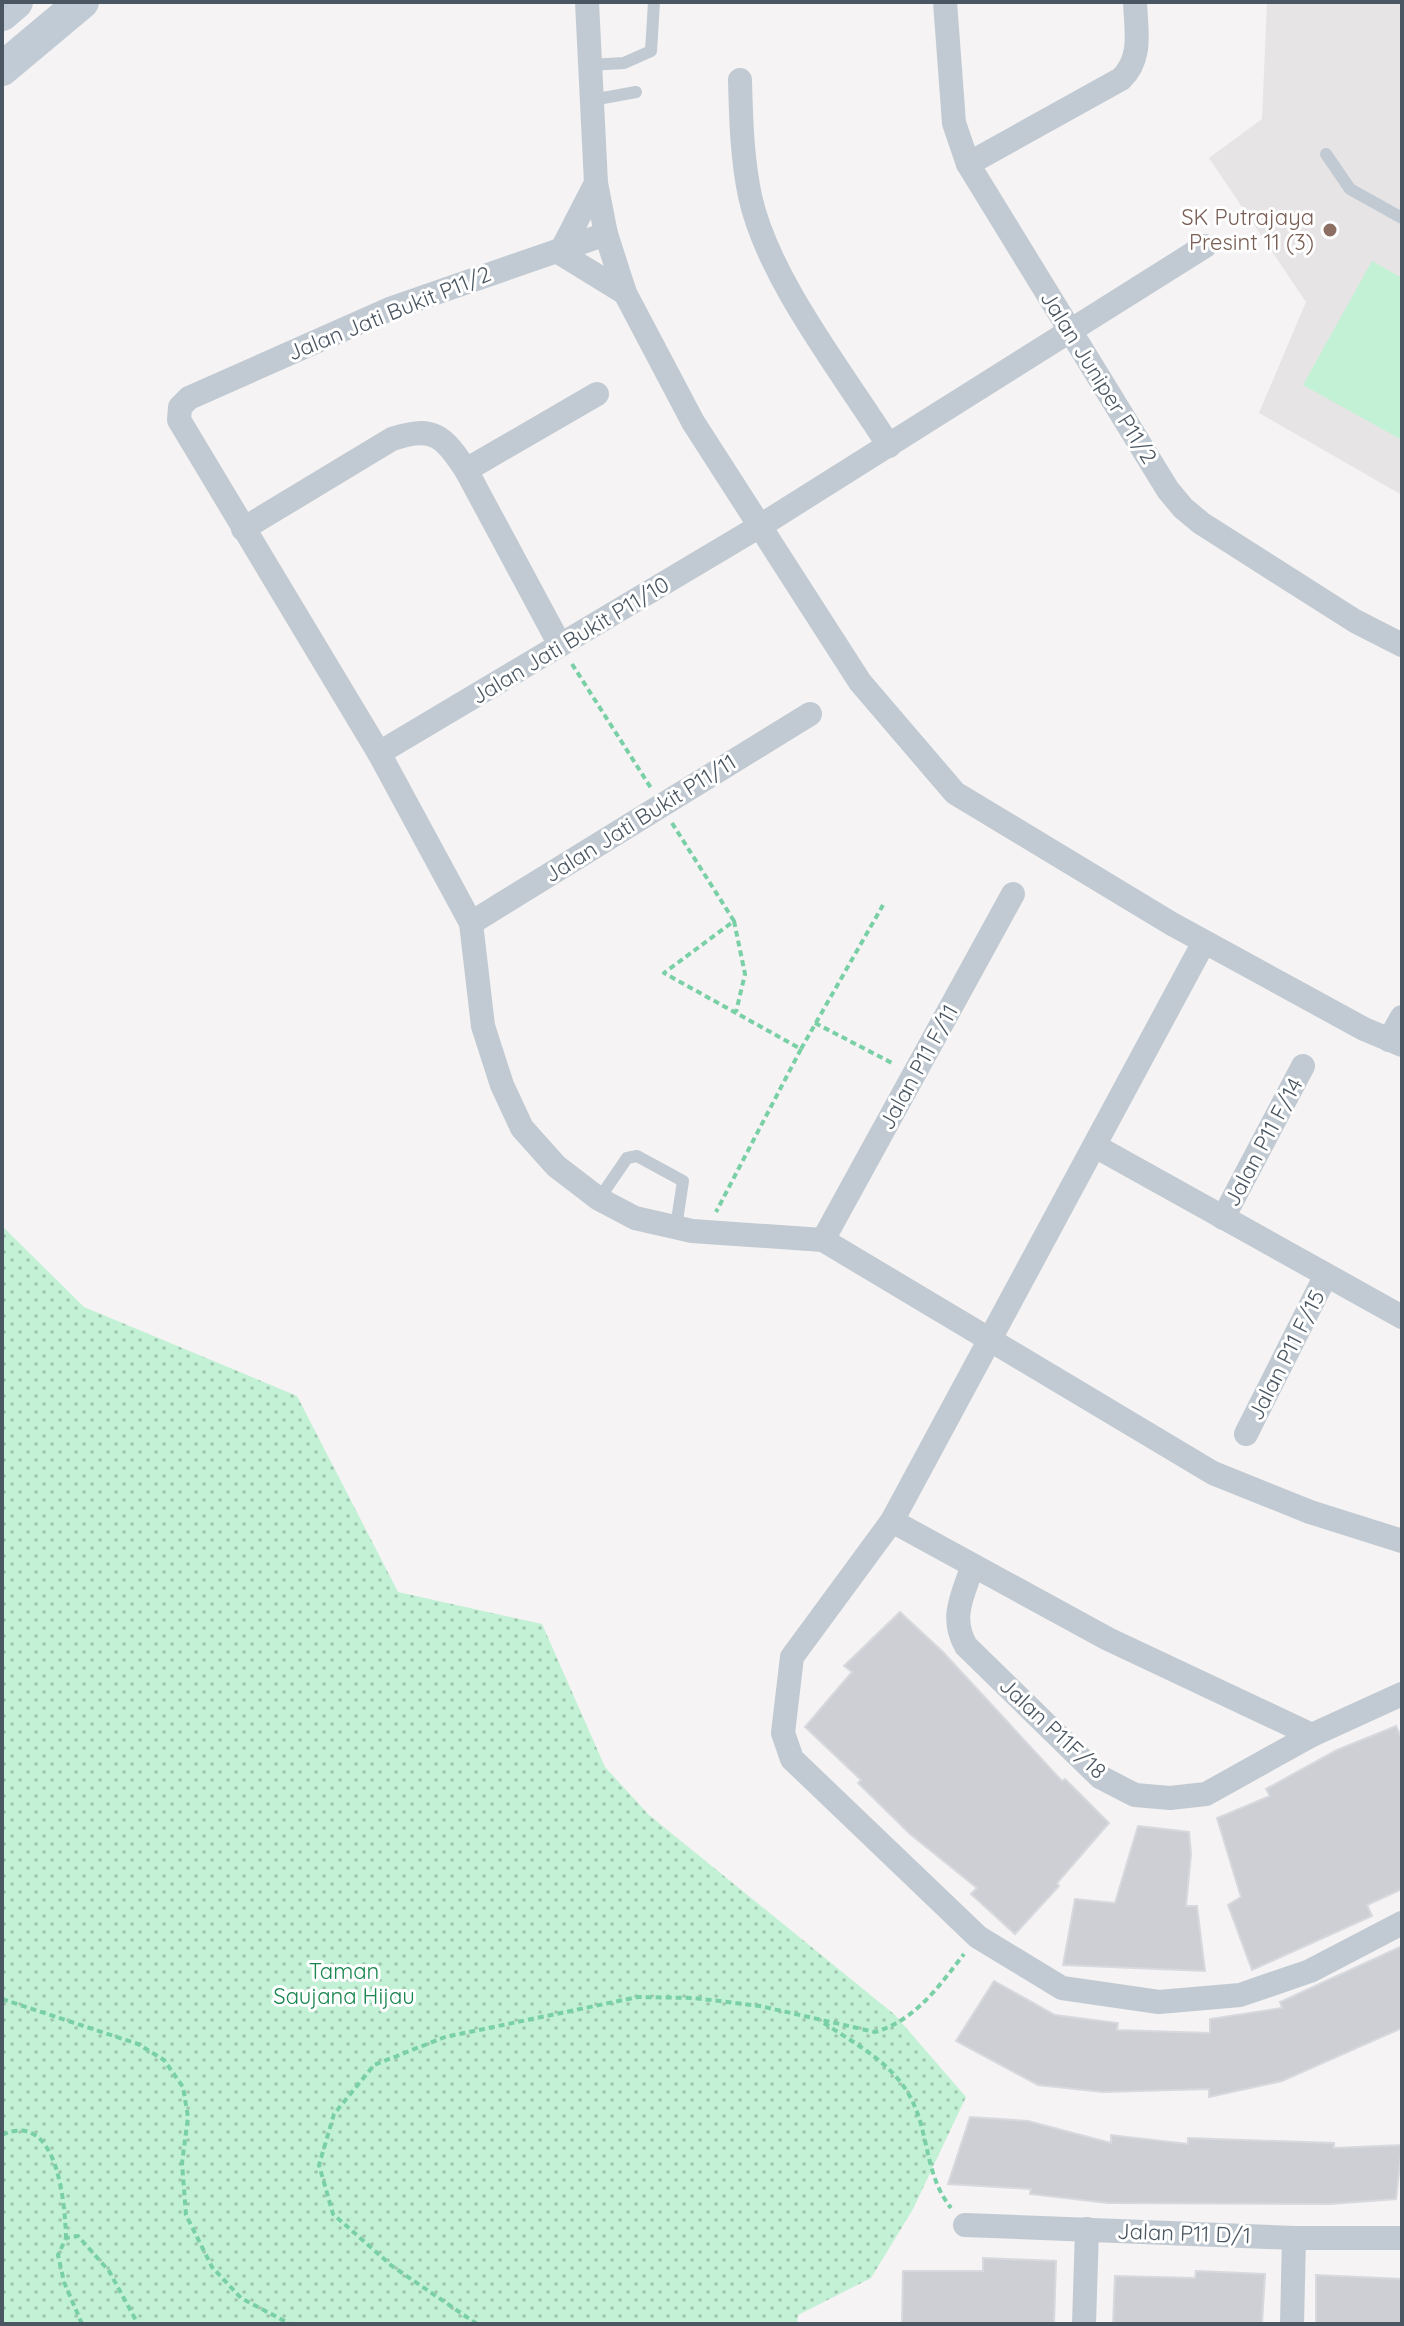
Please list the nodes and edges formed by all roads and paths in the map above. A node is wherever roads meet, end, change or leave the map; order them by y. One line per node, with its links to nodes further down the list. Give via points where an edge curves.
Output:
1 (16, 2): 7 (main road)
2 (82, 2): 9 (main road)
3 (587, 2): 8 (street)
4 (654, 2): 8 (lane, via 651,51 624,63)
5 (945, 2): 14 (street, Jalan Juniper P11/2, via 954,123)
6 (1135, 2): 14 (street, via 1137,57 1121,79)
7 (2, 14)
8 (589, 65): 12 (street)
9 (2, 69)
10 (740, 80): 23 (street, via 750,197 765,242)
11 (636, 92): 12 (lane)
12 (592, 100): 15 (street)
13 (1326, 154): 16 (lane, via 1350,189)
14 (968, 164): 21 (street, Jalan Juniper P11/2)
15 (596, 183): 17 (street); 19 (street)
16 (1402, 218)
17 (606, 234): 19 (street, Jalan Jati Bukit P11/2); 20 (street)
18 (1205, 246): 21 (street, Jalan Jati Bukit P11/10)
19 (560, 253): 20 (street); 26 (street, Jalan Jati Bukit P11/2, via 505,266 392,308 189,398 180,407 179,420)
20 (625, 293): 25 (street, via 693,422)
21 (1070, 331): 23 (street, Jalan Jati Bukit P11/10); 28 (street, Jalan Juniper P11/2, via 1183,508 1355,621)
22 (597, 394): 24 (street)
23 (889, 446): 25 (street, Jalan Jati Bukit P11/10)
24 (466, 470): 26 (street, via 448,444 432,433 416,431 392,439); 27 (street)
25 (760, 526): 27 (street, Jalan Jati Bukit P11/10); 36 (street, via 860,682 955,793)
26 (243, 529): 30 (street)
27 (560, 645): 30 (street, Jalan Jati Bukit P11/10); 31 (path)
28 (1402, 645)
29 (810, 714): 31 (street, Jalan Jati Bukit P11/11)
30 (379, 753): 35 (street)
31 (661, 804): 34 (path); 35 (street, Jalan Jati Bukit P11/11)
32 (1013, 894): 49 (street, Jalan P11 F/11)
33 (883, 905): 39 (path)
34 (734, 921): 37 (path, via 745,974); 37 (path, via 664,973)
35 (471, 923): 45 (street, via 483,1026 502,1085 522,1128 556,1166)
36 (1204, 942): 40 (street); 44 (street)
37 (736, 1013): 41 (path)
38 (1402, 1017): 40 (street)
39 (815, 1023): 41 (path); 42 (path)
40 (1396, 1043)
41 (801, 1049): 48 (path)
42 (897, 1065)
43 (1303, 1066): 46 (street, Jalan P11 F/14)
44 (1095, 1146): 46 (street); 52 (street)
45 (599, 1199): 47 (street, via 635,1218); 47 (lane, via 627,1158 637,1156 683,1181)
46 (1223, 1218): 50 (street)
47 (676, 1227): 48 (street)
48 (705, 1232): 49 (street)
49 (823, 1240): 52 (street)
50 (1325, 1277): 51 (street); 53 (street, Jalan P11 F/15)
51 (1400, 1312)
52 (990, 1339): 54 (street); 55 (street, via 1213,1473)
53 (1246, 1434)
54 (892, 1521): 56 (street); 60 (street, via 792,1657 783,1733 792,1759)
55 (1402, 1541)
56 (972, 1568): 58 (street); 58 (street, Jalan P11F/18, via 956,1615 966,1646 1100,1777 1135,1795 1206,1794)
57 (1402, 1694): 58 (street, Jalan P11F/18)
58 (1312, 1735)
59 (1402, 1923): 60 (street, via 1271,1986 1240,1995 1172,2001 1062,1988)
60 (978, 1937): 62 (path, via 921,2007 892,2027 875,2032)
61 (2, 1999): 71 (path, via 138,2044 164,2060 183,2087 188,2117 182,2163 186,2215 212,2267 241,2298)
62 (819, 2020): 64 (path, via 880,2060 909,2094 937,2190); 72 (path, via 760,2006 638,1997 445,2037 374,2065 334,2114 319,2165 333,2214 392,2266)
63 (2, 2135): 66 (path, via 12,2130 36,2135 52,2155 65,2201)
64 (965, 2225): 65 (street, Jalan P11 D/1)
65 (1087, 2229): 67 (street, Jalan P11 D/1); 73 (street)
66 (66, 2238): 69 (path, via 58,2255); 70 (path, via 78,2236 109,2271)
67 (1294, 2238): 68 (street, Jalan P11 D/1); 74 (street)
68 (1402, 2238)
69 (82, 2324)
70 (138, 2324)
71 (290, 2324)
72 (477, 2324)
73 (1084, 2324)
74 (1292, 2324)

